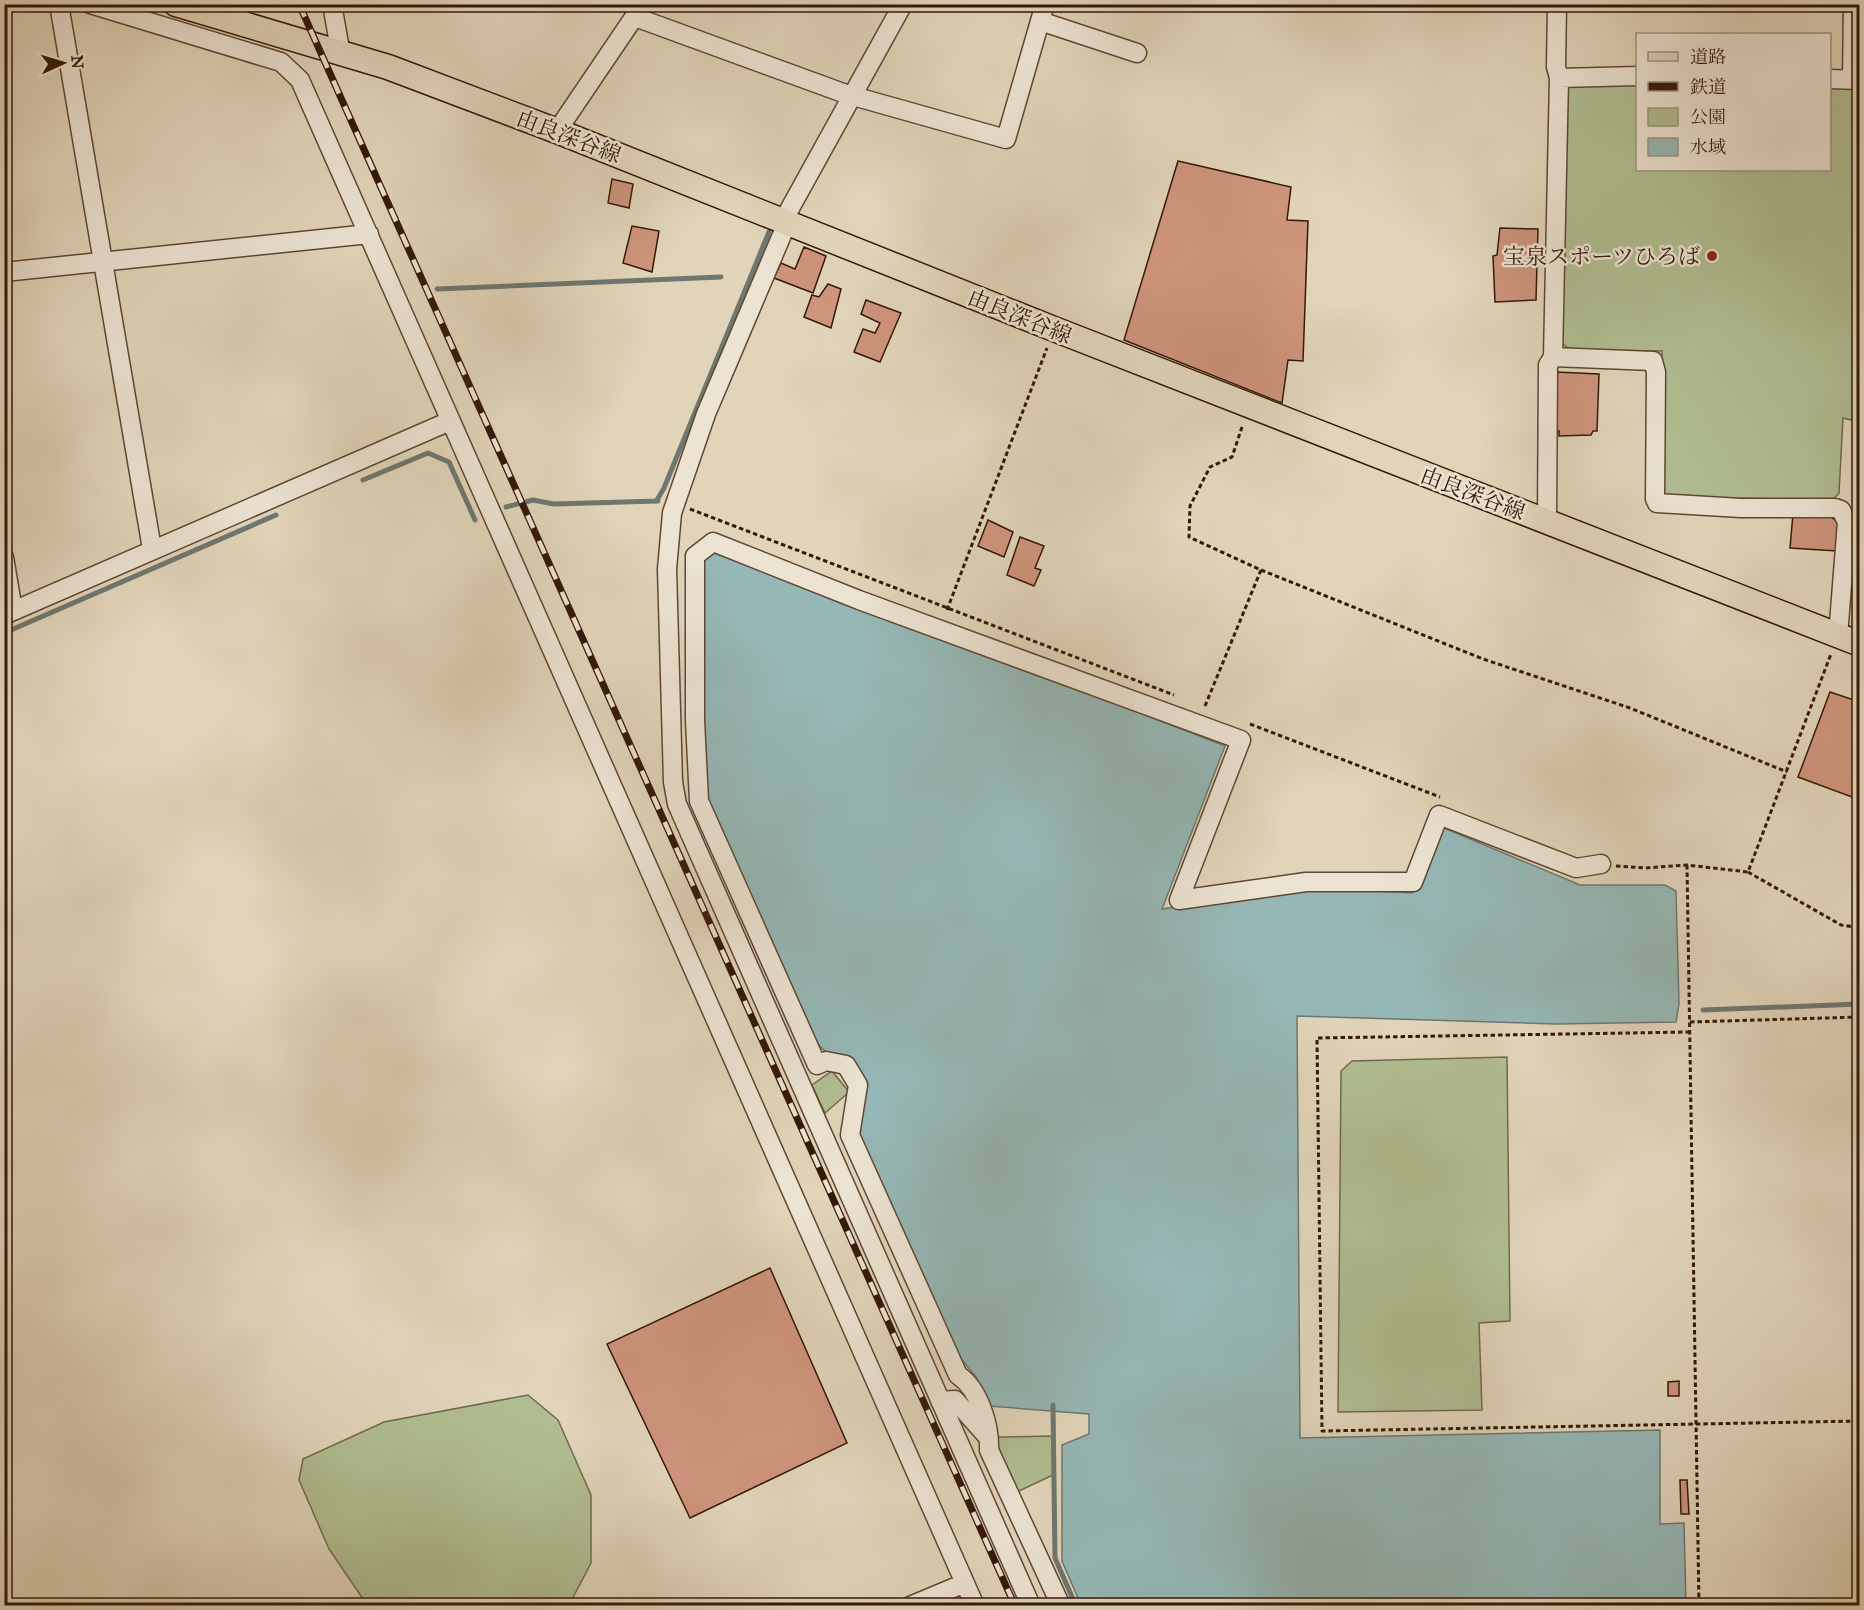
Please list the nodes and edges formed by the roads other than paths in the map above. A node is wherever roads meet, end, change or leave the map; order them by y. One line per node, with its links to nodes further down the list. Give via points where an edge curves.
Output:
1 (59, 4): 20 (street)
2 (90, 4): 19 (street, via 281,62 291,70 300,80)
3 (176, 4): 11 (main road, 由良深谷線)
4 (332, 4): 11 (street)
5 (903, 4): 16 (street)
6 (1557, 4): 13 (street)
7 (1853, 4): 15 (street)
8 (639, 11): 16 (street); 17 (street)
9 (1042, 13): 10 (street); 16 (street, via 1006,139)
10 (1137, 53)
11 (341, 55): 17 (main road, 由良深谷線, via 388,67)
12 (1636, 76): 13 (street)
13 (1559, 78): 22 (street)
14 (1831, 79): 15 (street)
15 (1856, 80)
16 (852, 96): 18 (street)
17 (557, 131): 18 (main road, 由良深谷線)
18 (785, 222): 24 (main road, 由良深谷線, via 1249,406); 30 (street, via 706,414 676,503 667,569 673,782 677,804)
19 (369, 234): 20 (street); 23 (street)
20 (102, 262): 21 (street); 25 (street)
21 (4, 272)
22 (1553, 357): 24 (street, via 1548,365); 28 (street, via 1653,362 1657,503 1841,510 1847,522)
23 (450, 421): 25 (street); 32 (street)
24 (1547, 514): 28 (main road, 由良深谷線)
25 (152, 549): 27 (street)
26 (4, 557): 27 (street)
27 (9, 613)
28 (1849, 640)
29 (1602, 864): 31 (street, via 1576,868 1439,815 1413,882 1306,882 1179,900 1241,740 859,600 713,542 695,556 699,801 817,1065 826,1061 846,1065 858,1085 850,1135 958,1375 970,1383 990,1432)
30 (940, 1401): 31 (street, via 954,1400); 35 (street)
31 (989, 1439): 36 (street, via 989,1450)
32 (965, 1583): 33 (street); 34 (street)
33 (910, 1605)
34 (975, 1605)
35 (1031, 1605)
36 (1061, 1605)

